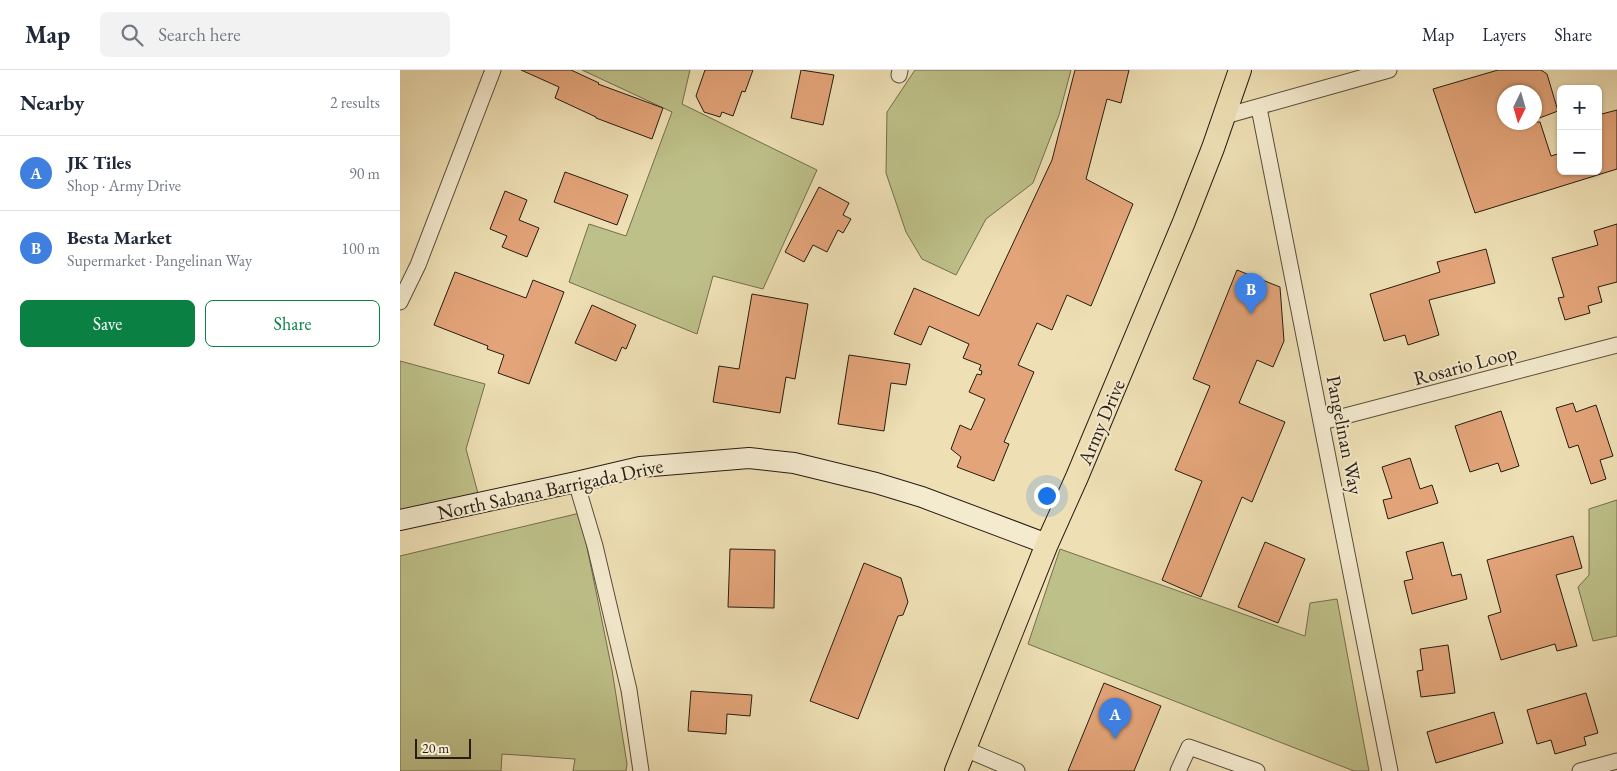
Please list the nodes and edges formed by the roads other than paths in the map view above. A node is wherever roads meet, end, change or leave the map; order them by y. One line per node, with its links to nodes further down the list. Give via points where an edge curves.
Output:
1 (494, 70): 6 (street, via 418,265)
2 (1240, 70): 5 (main road, Army Drive)
3 (1389, 70): 4 (street)
4 (1259, 108): 5 (street); 8 (street, Pangelinan Way)
5 (1225, 116): 11 (main road, Army Drive, via 1155,294)
6 (400, 302)
7 (1617, 345): 8 (street, Rosario Loop)
8 (1322, 422): 19 (street, Pangelinan Way)
9 (576, 482): 10 (main road, North Sabana Barrigada Drive); 11 (main road, North Sabana Barrigada Drive, via 640,467 676,463 749,458 794,463 916,495); 14 (street, via 595,546 629,690)
10 (400, 520)
11 (1047, 544): 12 (main road, Army Drive)
12 (965, 748): 15 (main road, Army Drive); 16 (street)
13 (1617, 761): 20 (street)
14 (641, 771)
15 (956, 771)
16 (1017, 771)
17 (1178, 771): 18 (street, via 1189,747)
18 (1256, 771)
19 (1390, 771)
20 (1580, 771)

